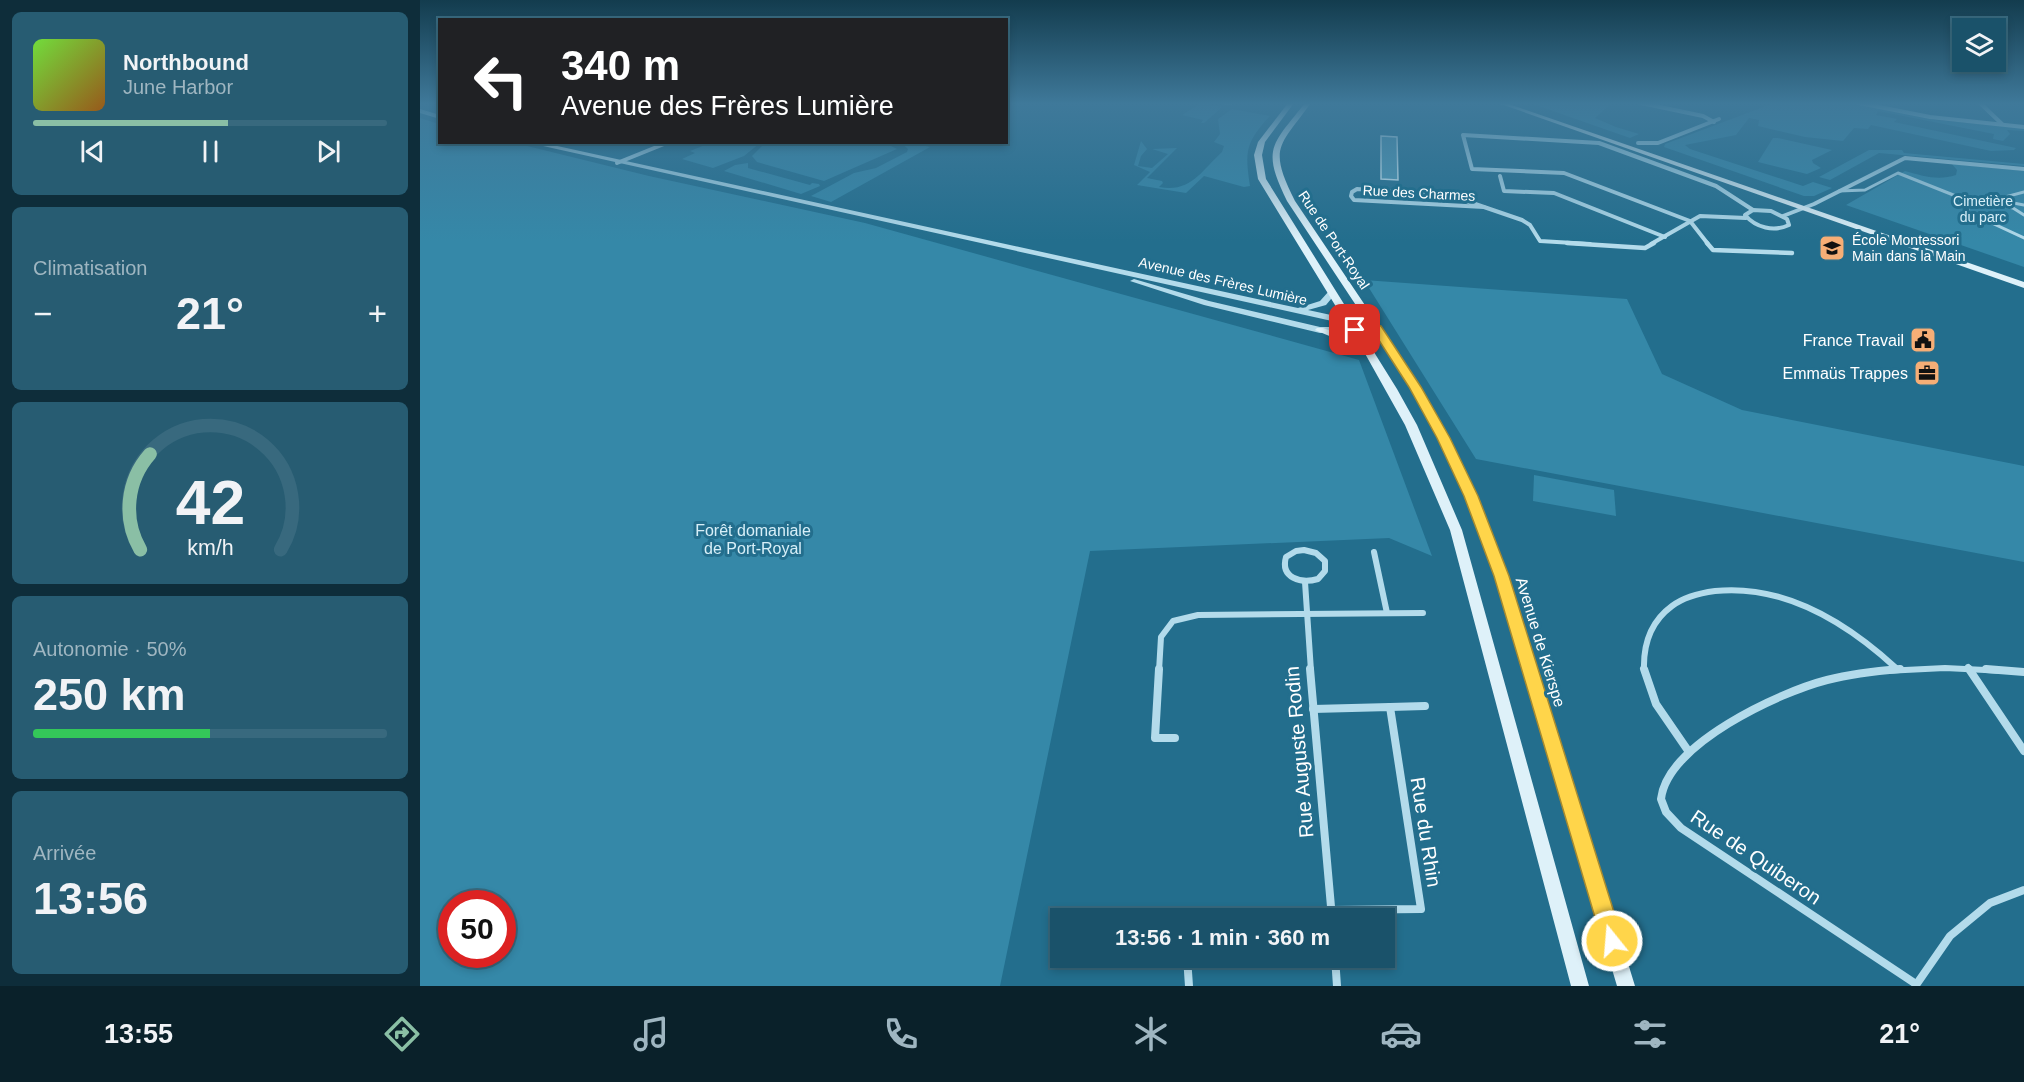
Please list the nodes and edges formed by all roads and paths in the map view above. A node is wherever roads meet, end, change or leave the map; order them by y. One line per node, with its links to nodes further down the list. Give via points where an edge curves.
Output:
1 (558, 149): 9 (street, Avenue des Frères Lumière)
2 (652, 149): 9 (street)
3 (1260, 149): 31 (main road, Rue de Port-Royal, via 1262,179)
4 (1275, 149): 34 (main road, Rue de Port-Royal, via 1280,179 1291,201)
5 (1467, 149): 24 (street, via 1472,169 1564,173)
6 (1615, 149): 20 (street, via 1716,186)
7 (1639, 149): 18 (main road)
8 (1654, 149): 18 (main road)
9 (617, 163): 28 (street, Avenue des Frères Lumière)
10 (2024, 169): 12 (street, via 1905,158)
11 (1500, 176): 25 (street, via 1504,191 1554,193)
12 (1839, 191): 16 (street, via 1865,190 1898,173); 18 (street)
13 (2024, 192): 14 (street)
14 (1990, 200): 15 (street); 17 (street)
15 (1983, 202): 16 (street); 21 (street)
16 (1976, 204): 26 (street, via 1968,207 1968,212)
17 (2024, 205)
18 (1809, 206): 22 (street); 29 (main road); 30 (main road)
19 (1485, 207): 19 (street, Rue des Charmes, via 1452,196 1356,189 1351,196 1364,201); 25 (street, Rue des Charmes, via 1522,220 1540,241 1645,248)
20 (1753, 210): 22 (street); 23 (street, via 1746,213)
21 (2024, 213)
22 (1783, 216): 23 (street, Rue des Charmes, via 1789,225 1781,229 1761,226)
23 (1746, 218): 24 (street, Rue des Charmes, via 1713,215)
24 (1690, 221): 25 (street, Rue des Charmes); 27 (street, via 1713,250)
25 (1665, 237)
26 (2024, 238)
27 (1792, 253)
28 (1086, 265): 32 (street, Avenue des Frères Lumière); 35 (street, Avenue des Frères Lumière, via 1207,303)
29 (2024, 277)
30 (2024, 285)
31 (1332, 292): 32 (street, via 1323,303); 33 (main road, Rue de Port-Royal)
32 (1294, 311): 33 (street, Avenue des Frères Lumière)
33 (1353, 326): 34 (street, Avenue des Frères Lumière); 35 (street, Avenue des Frères Lumière); 36 (main road)
34 (1377, 328): 60 (main road, Avenue de Kierspe, via 1443,438 1498,566)
35 (1320, 330): 36 (main road)
36 (1366, 348): 59 (main road, via 1411,425 1456,530)
37 (1374, 552): 40 (street)
38 (1305, 582): 38 (street, via 1323,576 1326,566 1316,553 1296,550 1286,557 1284,568 1291,578); 39 (street, Rue Auguste Rodin)
39 (1306, 612): 40 (street); 47 (street, Rue Auguste Rodin); 48 (street, via 1198,615 1173,621 1161,637 1155,738)
40 (1387, 613): 41 (street)
41 (1423, 613)
42 (1968, 667): 43 (street, Rue de Quiberon); 44 (street, Rue de Quiberon); 49 (street)
43 (1896, 668): 50 (street, Rue de Quiberon, via 1834,678 1782,693 1746,710); 50 (street, via 1840,624 1773,595 1715,591 1688,597 1665,611 1648,631 1643,657 1647,686 1663,717)
44 (2024, 672)
45 (1425, 706): 46 (street)
46 (1390, 707): 47 (street); 53 (street, Rue du Rhin, via 1420,909)
47 (1313, 709): 52 (street, Rue Auguste Rodin)
48 (1175, 738)
49 (2024, 751)
50 (1689, 752): 56 (street, Rue de Quiberon, via 1661,788 1659,801 1665,813 1681,828)
51 (2024, 890): 56 (street, via 1990,903 1950,936)
52 (1330, 908)
53 (1395, 910)
54 (1188, 968): 57 (street)
55 (1336, 968): 58 (street)
56 (1916, 985)
57 (1189, 986)
58 (1337, 986)
59 (1580, 986)
60 (1626, 986)

